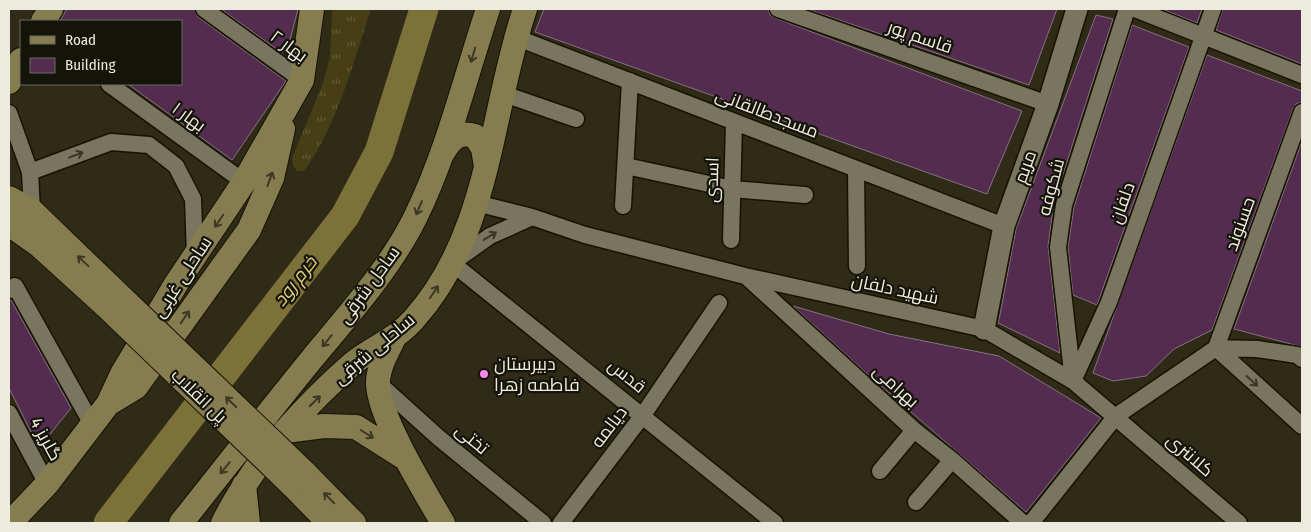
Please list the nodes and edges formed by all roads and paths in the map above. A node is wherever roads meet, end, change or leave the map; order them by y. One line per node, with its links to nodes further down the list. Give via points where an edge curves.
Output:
1 (50, 9): 11 (main road)
2 (204, 9): 16 (street, بهار ۲)
3 (312, 9): 16 (main road, ساحلی غربی)
4 (488, 9): 20 (main road, ساحل شرقی, one-way to 20)
5 (525, 9): 13 (main road, ساحلی شرقی)
6 (778, 9): 23 (street, قاسم پور)
7 (1077, 9): 23 (street, مریم)
8 (1127, 9): 55 (street, شکوفه, via 1064,205 1058,247)
9 (1135, 9): 12 (street)
10 (1212, 9): 12 (street, دلفان)
11 (44, 20)
12 (1203, 36): 15 (street); 55 (street, دلفان, via 1109,302)
13 (515, 37): 18 (street, مسجدطالقانی); 21 (main road, ساحلی شرقی)
14 (20, 62): 17 (main road)
15 (1302, 75)
16 (302, 80): 22 (main road, ساحلی غربی)
17 (9, 82)
18 (630, 82): 27 (street, مسجدطالقانی); 29 (street)
19 (110, 85): 33 (street, بهار ۱)
20 (463, 88): 21 (main road, via 466,113 477,126 487,125); 28 (main road, ساحل شرقی)
21 (503, 99): 26 (street); 30 (main road, ساحلی شرقی)
22 (289, 104): 33 (main road, ساحلی غربی); 57 (main road, one-way to 22, via 136,387 249,230 272,178)
23 (1048, 104): 42 (street, مریم)
24 (1302, 112): 53 (street, حسنوند)
25 (9, 113): 32 (street)
26 (576, 119)
27 (734, 122): 31 (street, مسجدطالقانی); 34 (street, اسدی)
28 (439, 158): 30 (main road, via 456,136 465,133 475,136 483,148); 73 (main road, ساحل شرقی, one-way to 73, via 415,217 393,254)
29 (626, 166): 34 (street); 38 (street)
30 (486, 167): 37 (main road, ساحلی شرقی)
31 (856, 169): 42 (street, مسجدطالقانی); 46 (street)
32 (30, 172): 39 (street); 44 (street, one-way to 44, via 111,142 149,145 176,166 193,199)
33 (244, 182): 44 (main road, ساحلی غربی, one-way to 44)
34 (732, 189): 35 (street); 43 (street, اسدی)
35 (805, 195)
36 (9, 198): 39 (main road)
37 (476, 203): 40 (street, شهید دلفان); 45 (main road, ساحلی شرقی)
38 (623, 206)
39 (32, 211): 49 (main road, one-way to 39)
40 (532, 217): 45 (street, one-way to 40, via 490,236); 47 (street, شهید دلفان, via 585,235)
41 (9, 224): 49 (main road)
42 (1004, 226): 51 (street, مریم)
43 (731, 240)
44 (195, 256): 57 (main road, ساحلی غربی, via 122,374)
45 (452, 263): 52 (main road, ساحلی شرقی, one-way to 45, via 414,319); 59 (street, قدس)
46 (857, 266)
47 (745, 276): 51 (street, شهید دلفان); 63 (street, بهرامی)
48 (12, 288): 61 (street)
49 (112, 300): 68 (main road, پل انقلاب, bridge)
50 (719, 303): 59 (street, دیالمه)
51 (984, 329): 55 (street, شهید دلفان)
52 (394, 338): 56 (main road, via 382,362); 64 (main road, ساحلی شرقی, one-way to 52, via 352,364)
53 (1216, 348): 54 (street, via 1257,349 1297,355); 60 (street); 62 (street, one-way to 62)
54 (1302, 359)
55 (1072, 381): 60 (street, شهید دلفان)
56 (378, 383): 65 (main road); 79 (street, تختی)
57 (108, 404): 61 (main road, ساحلی غربی)
58 (9, 413): 69 (street, گلریز 4)
59 (643, 415): 80 (street, دیالمه); 81 (street, قدس)
60 (1116, 416): 83 (street); 84 (street, کلانتری)
61 (92, 426): 69 (main road, ساحلی غربی)
62 (1302, 426)
63 (914, 430): 66 (street, بهرامی); 67 (street)
64 (285, 431): 65 (main road, one-way to 65, via 324,426 356,427); 70 (main road, ساحلی شرقی)
65 (405, 458): 78 (main road)
66 (952, 460): 71 (street); 82 (street, بهرامی)
67 (880, 471)
68 (298, 479): 76 (main road); 77 (main road, one-way to 68)
69 (47, 484): 72 (main road, ساحلی غربی)
70 (244, 485): 74 (main road, ساحلی شرقی); 75 (main road)
71 (916, 502)
72 (10, 523)
73 (181, 523)
74 (223, 523)
75 (248, 523)
76 (329, 523)
77 (354, 523)
78 (443, 523)
79 (543, 523)
80 (562, 523)
81 (775, 523)
82 (1023, 523)
83 (1031, 523)
84 (1239, 523)

